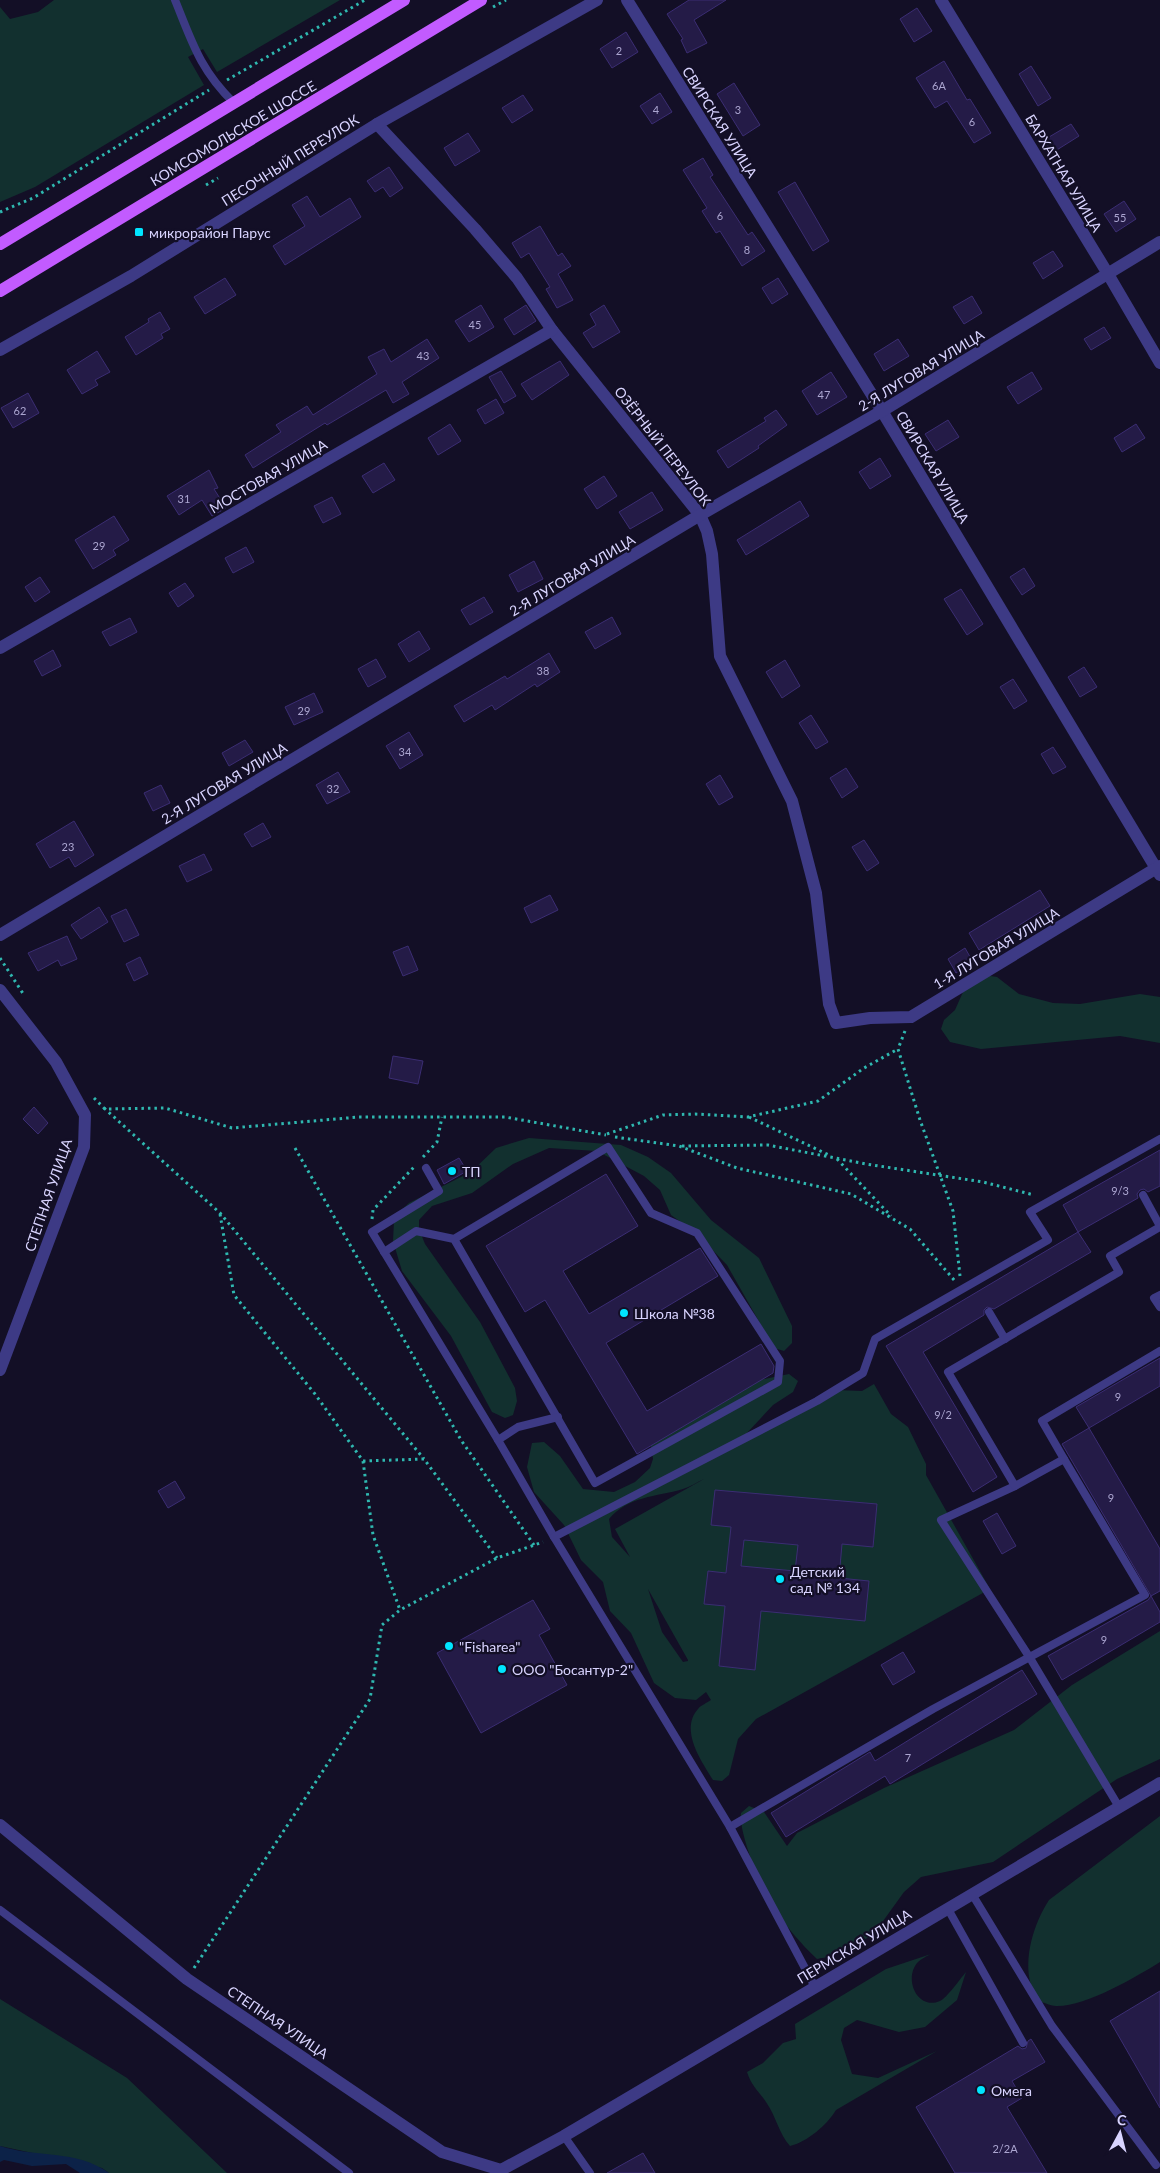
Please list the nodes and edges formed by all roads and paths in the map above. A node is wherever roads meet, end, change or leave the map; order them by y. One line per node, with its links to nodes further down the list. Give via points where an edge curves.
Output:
1 (175, 0): 8 (lane, via 198,56)
2 (365, 0): 8 (path)
3 (404, 0): 9 (main road, КОМСОМОЛЬСКОЕ ШОССЕ)
4 (481, 0): 15 (main road, КОМСОМОЛЬСКОЕ ШОССЕ)
5 (597, 0): 10 (street, ПЕСОЧНЫЙ ПЕРЕУЛОК)
6 (627, 0): 19 (street, СВИРСКАЯ УЛИЦА)
7 (941, 0): 14 (street, БАРХАТНАЯ УЛИЦА)
8 (216, 86): 9 (lane); 11 (path, via 33,198)
9 (234, 103): 13 (main road, КОМСОМОЛЬСКОЕ ШОССЕ)
10 (377, 124): 16 (street, ОЗЁРНЫЙ ПЕРЕУЛОК, via 517,278); 17 (street, ПЕСОЧНЫЙ ПЕРЕУЛОК, via 131,276)
11 (0, 212)
12 (1160, 242): 14 (street, 2-Я ЛУГОВАЯ УЛИЦА)
13 (0, 244)
14 (1108, 274): 18 (street, БАРХАТНАЯ УЛИЦА); 19 (street, 2-Я ЛУГОВАЯ УЛИЦА)
15 (0, 291)
16 (552, 330): 20 (street, ОЗЁРНЫЙ ПЕРЕУЛОК); 21 (street, МОСТОВАЯ УЛИЦА)
17 (0, 350)
18 (1160, 363)
19 (882, 411): 20 (street, 2-Я ЛУГОВАЯ УЛИЦА); 22 (street, СВИРСКАЯ УЛИЦА)
20 (700, 515): 23 (street, 2-Я ЛУГОВАЯ УЛИЦА); 26 (street, ОЗЁРНЫЙ ПЕРЕУЛОК, via 712,554 720,656 792,801 816,893 829,1004)
21 (0, 648)
22 (1159, 870): 25 (street, 1-Я ЛУГОВАЯ УЛИЦА)
23 (0, 935)
24 (0, 990): 57 (street, СТЕПНАЯ УЛИЦА, via 56,1062 85,1115 84,1147)
25 (911, 1017): 26 (street, 1-Я ЛУГОВАЯ УЛИЦА); 27 (path)
26 (836, 1023)
27 (898, 1049): 31 (path, via 864,1068 818,1101); 40 (path)
28 (91, 1095): 29 (path)
29 (105, 1109): 30 (path, via 165,1108 232,1128 359,1117); 44 (path)
30 (442, 1117): 32 (path, via 505,1117); 43 (path, via 436,1142)
31 (748, 1117): 32 (path, via 663,1115); 36 (path)
32 (604, 1135): 34 (path)
33 (1160, 1139): 37 (lane)
34 (679, 1146): 36 (path, via 768,1145); 45 (path, via 737,1168 851,1194)
35 (295, 1148): 65 (path, via 461,1440)
36 (837, 1158): 40 (path); 45 (path)
37 (1122, 1161): 39 (lane); 42 (lane)
38 (426, 1168): 48 (lane, via 439,1191 372,1232)
39 (1128, 1168)
40 (940, 1174): 42 (path); 50 (path, via 953,1211)
41 (1143, 1195): 46 (lane)
42 (1052, 1200): 49 (lane, via 1030,1212 1048,1240)
43 (373, 1210)
44 (220, 1213): 60 (path); 62 (path, via 234,1295 315,1394)
45 (895, 1220): 50 (path, via 910,1229)
46 (1160, 1227): 55 (lane, via 1110,1256 1119,1272)
47 (454, 1239): 48 (lane, via 416,1231); 58 (lane); 58 (lane, via 608,1147 652,1213 697,1233 780,1361 778,1382 595,1483)
48 (384, 1252): 59 (lane)
49 (970, 1285): 50 (lane); 51 (lane)
50 (962, 1289): 64 (lane, via 875,1339 863,1373 817,1402)
51 (976, 1292)
52 (1160, 1295): 53 (lane, via 1154,1298)
53 (1160, 1307)
54 (989, 1312): 55 (lane)
55 (1005, 1339): 63 (lane, via 948,1372)
56 (1160, 1351): 61 (lane, via 1042,1421)
57 (0, 1370)
58 (558, 1417): 59 (lane, via 518,1427)
59 (498, 1440): 64 (lane)
60 (424, 1459): 62 (path); 66 (path)
61 (1064, 1459): 63 (lane); 68 (lane, via 1145,1595)
62 (363, 1461): 67 (path, via 372,1535)
63 (1015, 1486): 68 (lane, via 941,1520)
64 (554, 1537): 65 (path); 72 (lane)
65 (534, 1545): 66 (path)
66 (497, 1558): 67 (path)
67 (400, 1610): 76 (path, via 382,1625 370,1699)
68 (1030, 1658): 70 (lane); 72 (lane, via 933,1709)
69 (1160, 1783): 70 (street, ПЕРМСКАЯ УЛИЦА)
70 (1119, 1807): 73 (street, ПЕРМСКАЯ УЛИЦА)
71 (0, 1825): 76 (street, СТЕПНАЯ УЛИЦА)
72 (730, 1827): 77 (lane)
73 (972, 1894): 74 (street, ПЕРМСКАЯ УЛИЦА); 80 (lane, via 1052,2026)
74 (948, 1909): 77 (street, ПЕРМСКАЯ УЛИЦА); 78 (lane)
75 (0, 1910): 82 (lane)
76 (187, 1979): 81 (street, СТЕПНАЯ УЛИЦА, via 442,2152)
77 (815, 1987): 79 (street, ПЕРМСКАЯ УЛИЦА)
78 (1023, 2043)
79 (564, 2136): 81 (street, СТЕПНАЯ УЛИЦА); 83 (lane)
80 (1156, 2164)
81 (501, 2172)
82 (349, 2173)
83 (590, 2173)

